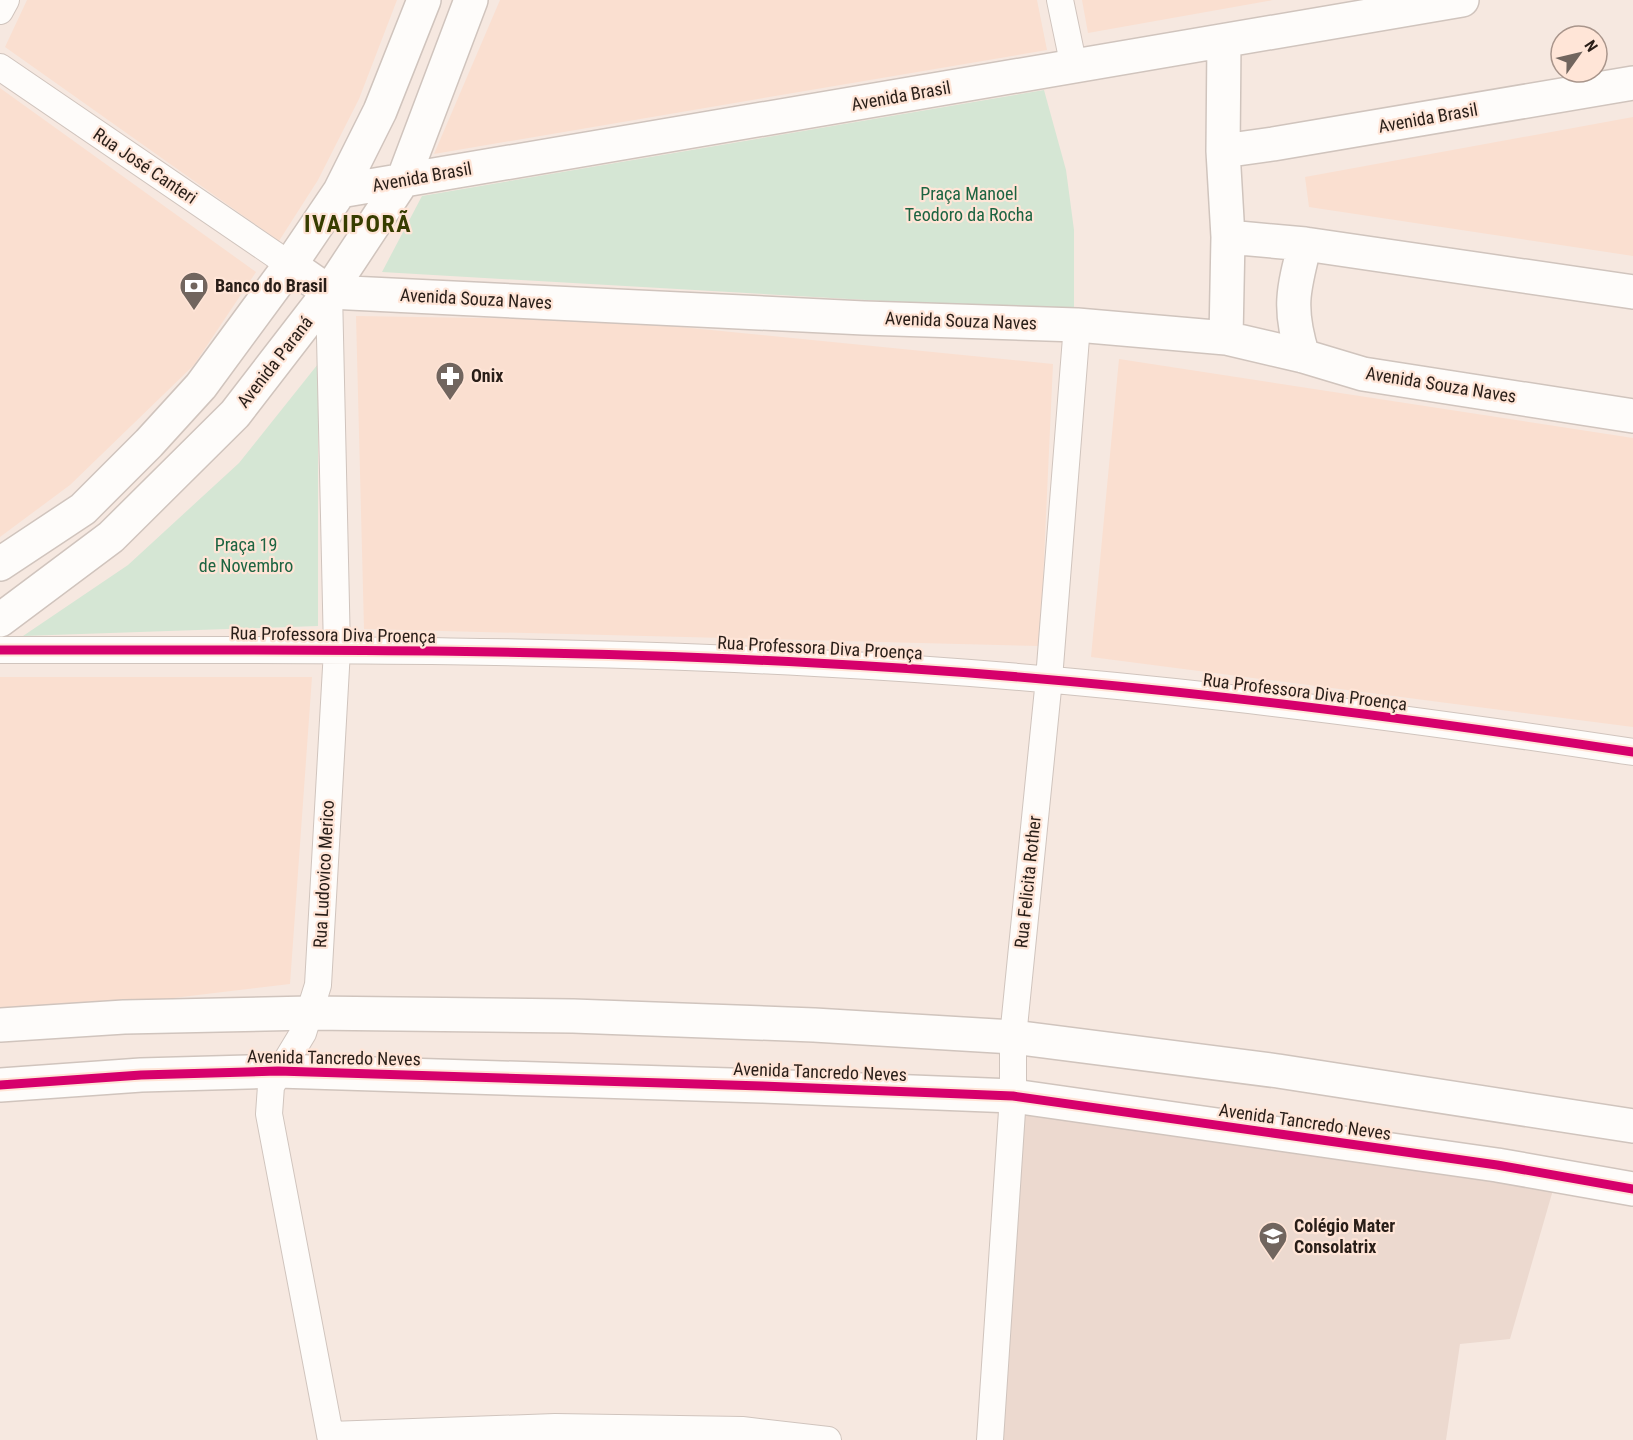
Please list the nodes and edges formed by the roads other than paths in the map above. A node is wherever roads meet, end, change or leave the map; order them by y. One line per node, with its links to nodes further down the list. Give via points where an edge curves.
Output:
1 (6, 0): 6 (street)
2 (424, 0): 13 (main road, via 380,111)
3 (471, 0): 12 (main road, Avenida Paraná)
4 (1060, 0): 9 (street)
5 (1462, 0): 7 (main road, Avenida Brasil)
6 (0, 11)
7 (1224, 41): 9 (main road, Avenida Brasil); 11 (main road)
8 (0, 67): 16 (street, Rua José Canteri)
9 (1074, 67): 12 (main road, Avenida Brasil)
10 (1633, 83): 11 (main road, Avenida Brasil)
11 (1223, 151): 14 (main road)
12 (403, 180): 13 (main road, Avenida Brasil); 17 (main road, Avenida Paraná)
13 (340, 191): 16 (main road)
14 (1228, 237): 15 (main road); 20 (main road)
15 (1305, 244): 18 (main road); 21 (main road, via 1292,309)
16 (290, 266): 17 (main road); 23 (main road, via 201,386 150,443 83,509)
17 (329, 292): 19 (main road, Avenida Souza Naves); 24 (main road, Avenida Paraná, via 219,430 111,537); 26 (street, Rua Ludovico Merico)
18 (1633, 292)
19 (1077, 325): 20 (main road, Avenida Souza Naves); 27 (street, Rua Felicita Rother)
20 (1227, 339): 21 (main road, Avenida Souza Naves)
21 (1303, 356): 22 (main road, Avenida Souza Naves, via 1363,374)
22 (1633, 416)
23 (0, 564)
24 (0, 620)
25 (0, 650): 26 (street, Rua Professora Diva Proença)
26 (337, 650): 27 (street, Rua Professora Diva Proença, via 814,663); 29 (street, Rua Ludovico Merico, via 318,985)
27 (1049, 679): 28 (street, Rua Professora Diva Proença); 31 (street, Rua Felicita Rother)
28 (1633, 752)
29 (310, 1013): 30 (main road, via 124,1017); 31 (main road, via 573,1016); 32 (street, Rua Ludovico Merico, via 303,1033)
30 (0, 1025)
31 (1013, 1037): 34 (street, Rua Felicita Rother); 35 (main road, via 1278,1071)
32 (278, 1071): 33 (main road, Avenida Tancredo Neves); 34 (main road, Avenida Tancredo Neves); 37 (street, Rua Ludovico Merico, via 271,1086 269,1114)
33 (0, 1085)
34 (1013, 1096): 36 (main road, Avenida Tancredo Neves, via 1497,1164); 39 (street, Rua Felicita Rother)
35 (1633, 1126)
36 (1633, 1189)
37 (331, 1438): 38 (street, via 555,1427 742,1430)
38 (828, 1440)
39 (990, 1440)

